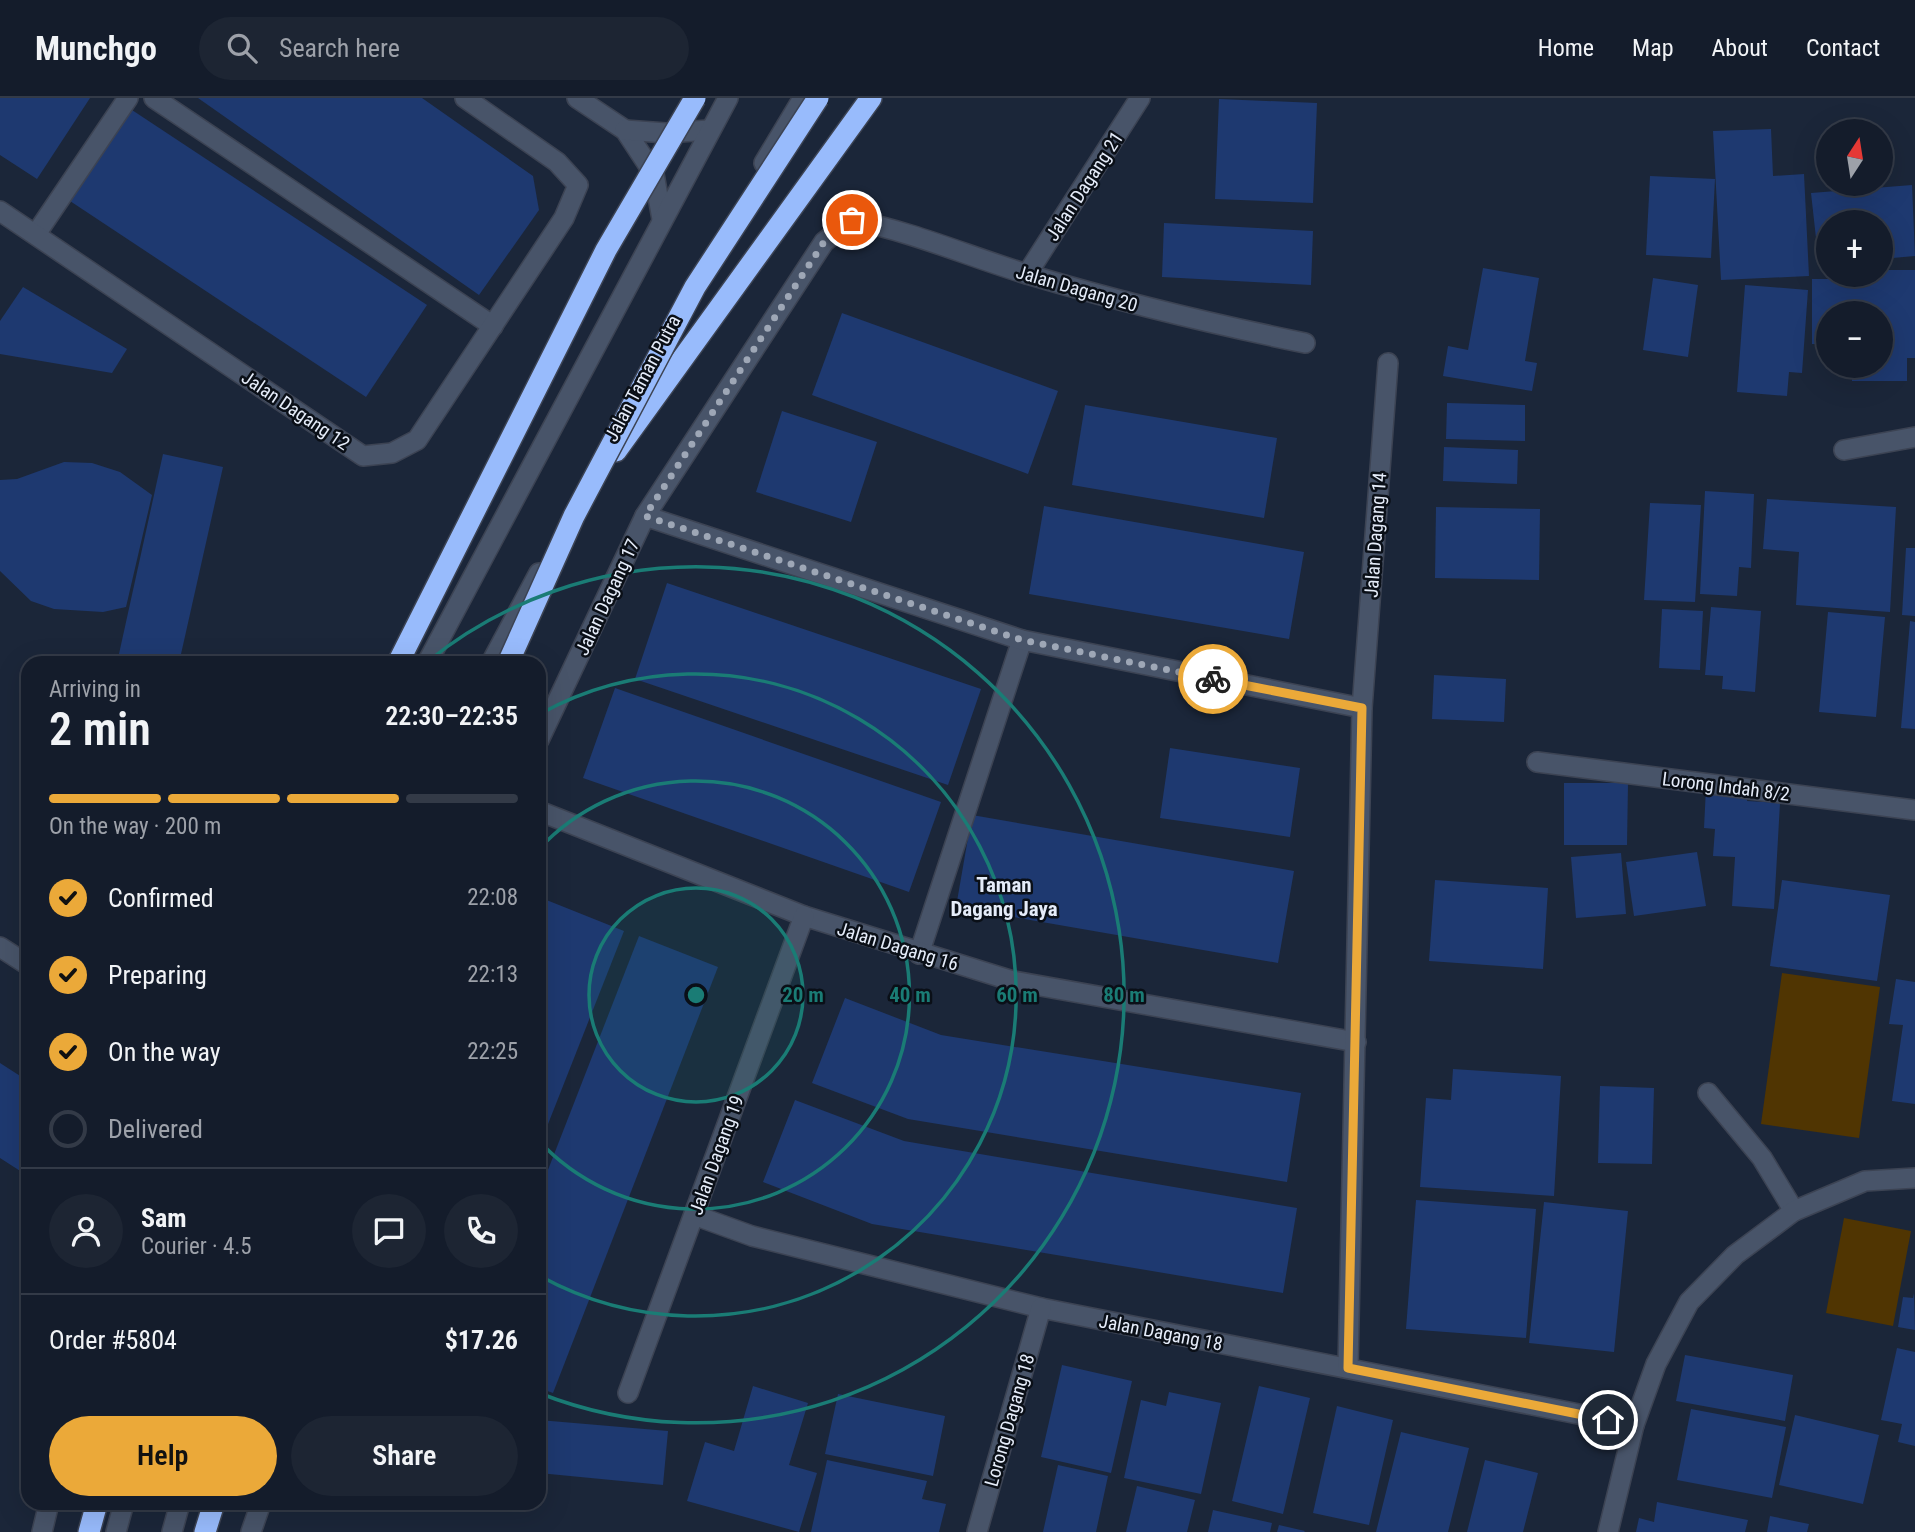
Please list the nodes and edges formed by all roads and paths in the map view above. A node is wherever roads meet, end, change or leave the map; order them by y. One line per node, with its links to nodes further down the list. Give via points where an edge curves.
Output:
1 (128, 98): 16 (street)
2 (154, 98): 18 (street)
3 (465, 98): 18 (street, Jalan Dagang 12, via 557,162 578,184 564,218)
4 (577, 98): 11 (street)
5 (695, 98): 26 (highway, bridge, via 606,250)
6 (728, 98): 12 (street)
7 (803, 98): 23 (street, Jalan Taman Putra, via 692,285)
8 (818, 98): 29 (highway, bridge, via 695,288 574,516)
9 (871, 98): 23 (highway)
10 (1140, 98): 17 (street, Jalan Dagang 21)
11 (625, 130): 12 (street); 14 (street, via 654,174)
12 (709, 130): 14 (street)
13 (0, 211): 16 (street, Jalan Dagang 12)
14 (662, 219): 27 (street)
15 (852, 220): 17 (street, Jalan Dagang 20, via 892,228); 24 (street, Jalan Dagang 17, via 824,242)
16 (36, 234): 18 (street, Jalan Dagang 12, via 363,456 392,453 417,440)
17 (1027, 274): 19 (street, Jalan Dagang 20, via 1166,314)
18 (493, 326)
19 (1305, 343)
20 (1388, 363): 30 (street, Jalan Dagang 14)
21 (1915, 437): 22 (street)
22 (1844, 450)
23 (571, 513): 28 (street, Jalan Taman Putra)
24 (645, 516): 25 (street); 31 (street, Jalan Dagang 17)
25 (1022, 640): 30 (street); 37 (street)
26 (402, 656)
27 (431, 656)
28 (495, 656)
29 (511, 656)
30 (1362, 708): 39 (street, Jalan Dagang 14)
31 (546, 725)
32 (1538, 762): 33 (street, Lorong Indah 8/2)
33 (1915, 810)
34 (546, 814): 35 (street, Jalan Dagang 16)
35 (804, 916): 37 (street, Jalan Dagang 16); 43 (street, Jalan Dagang 19)
36 (0, 947): 38 (street)
37 (919, 954): 39 (street, Jalan Dagang 16, via 1013,981)
38 (21, 960)
39 (1356, 1042): 45 (street, Jalan Dagang 14)
40 (1708, 1093): 42 (street, via 1762,1158)
41 (1915, 1178): 42 (street, via 1865,1181)
42 (1794, 1211): 47 (street, via 1735,1255 1689,1302 1656,1364)
43 (694, 1215): 44 (street, Jalan Dagang 18, via 752,1236); 46 (street, Jalan Dagang 19)
44 (1041, 1308): 45 (street, Jalan Dagang 18); 60 (street, Lorong Dagang 18)
45 (1348, 1368): 47 (street, Jalan Dagang 18)
46 (628, 1393)
47 (1634, 1425): 61 (street)
48 (47, 1510): 54 (street)
49 (95, 1510): 55 (highway)
50 (122, 1510): 56 (street)
51 (178, 1510): 57 (street)
52 (212, 1510): 58 (highway)
53 (259, 1510): 59 (street)
54 (42, 1532)
55 (89, 1532)
56 (116, 1532)
57 (172, 1532)
58 (205, 1532)
59 (251, 1532)
60 (977, 1532)
61 (1608, 1532)

